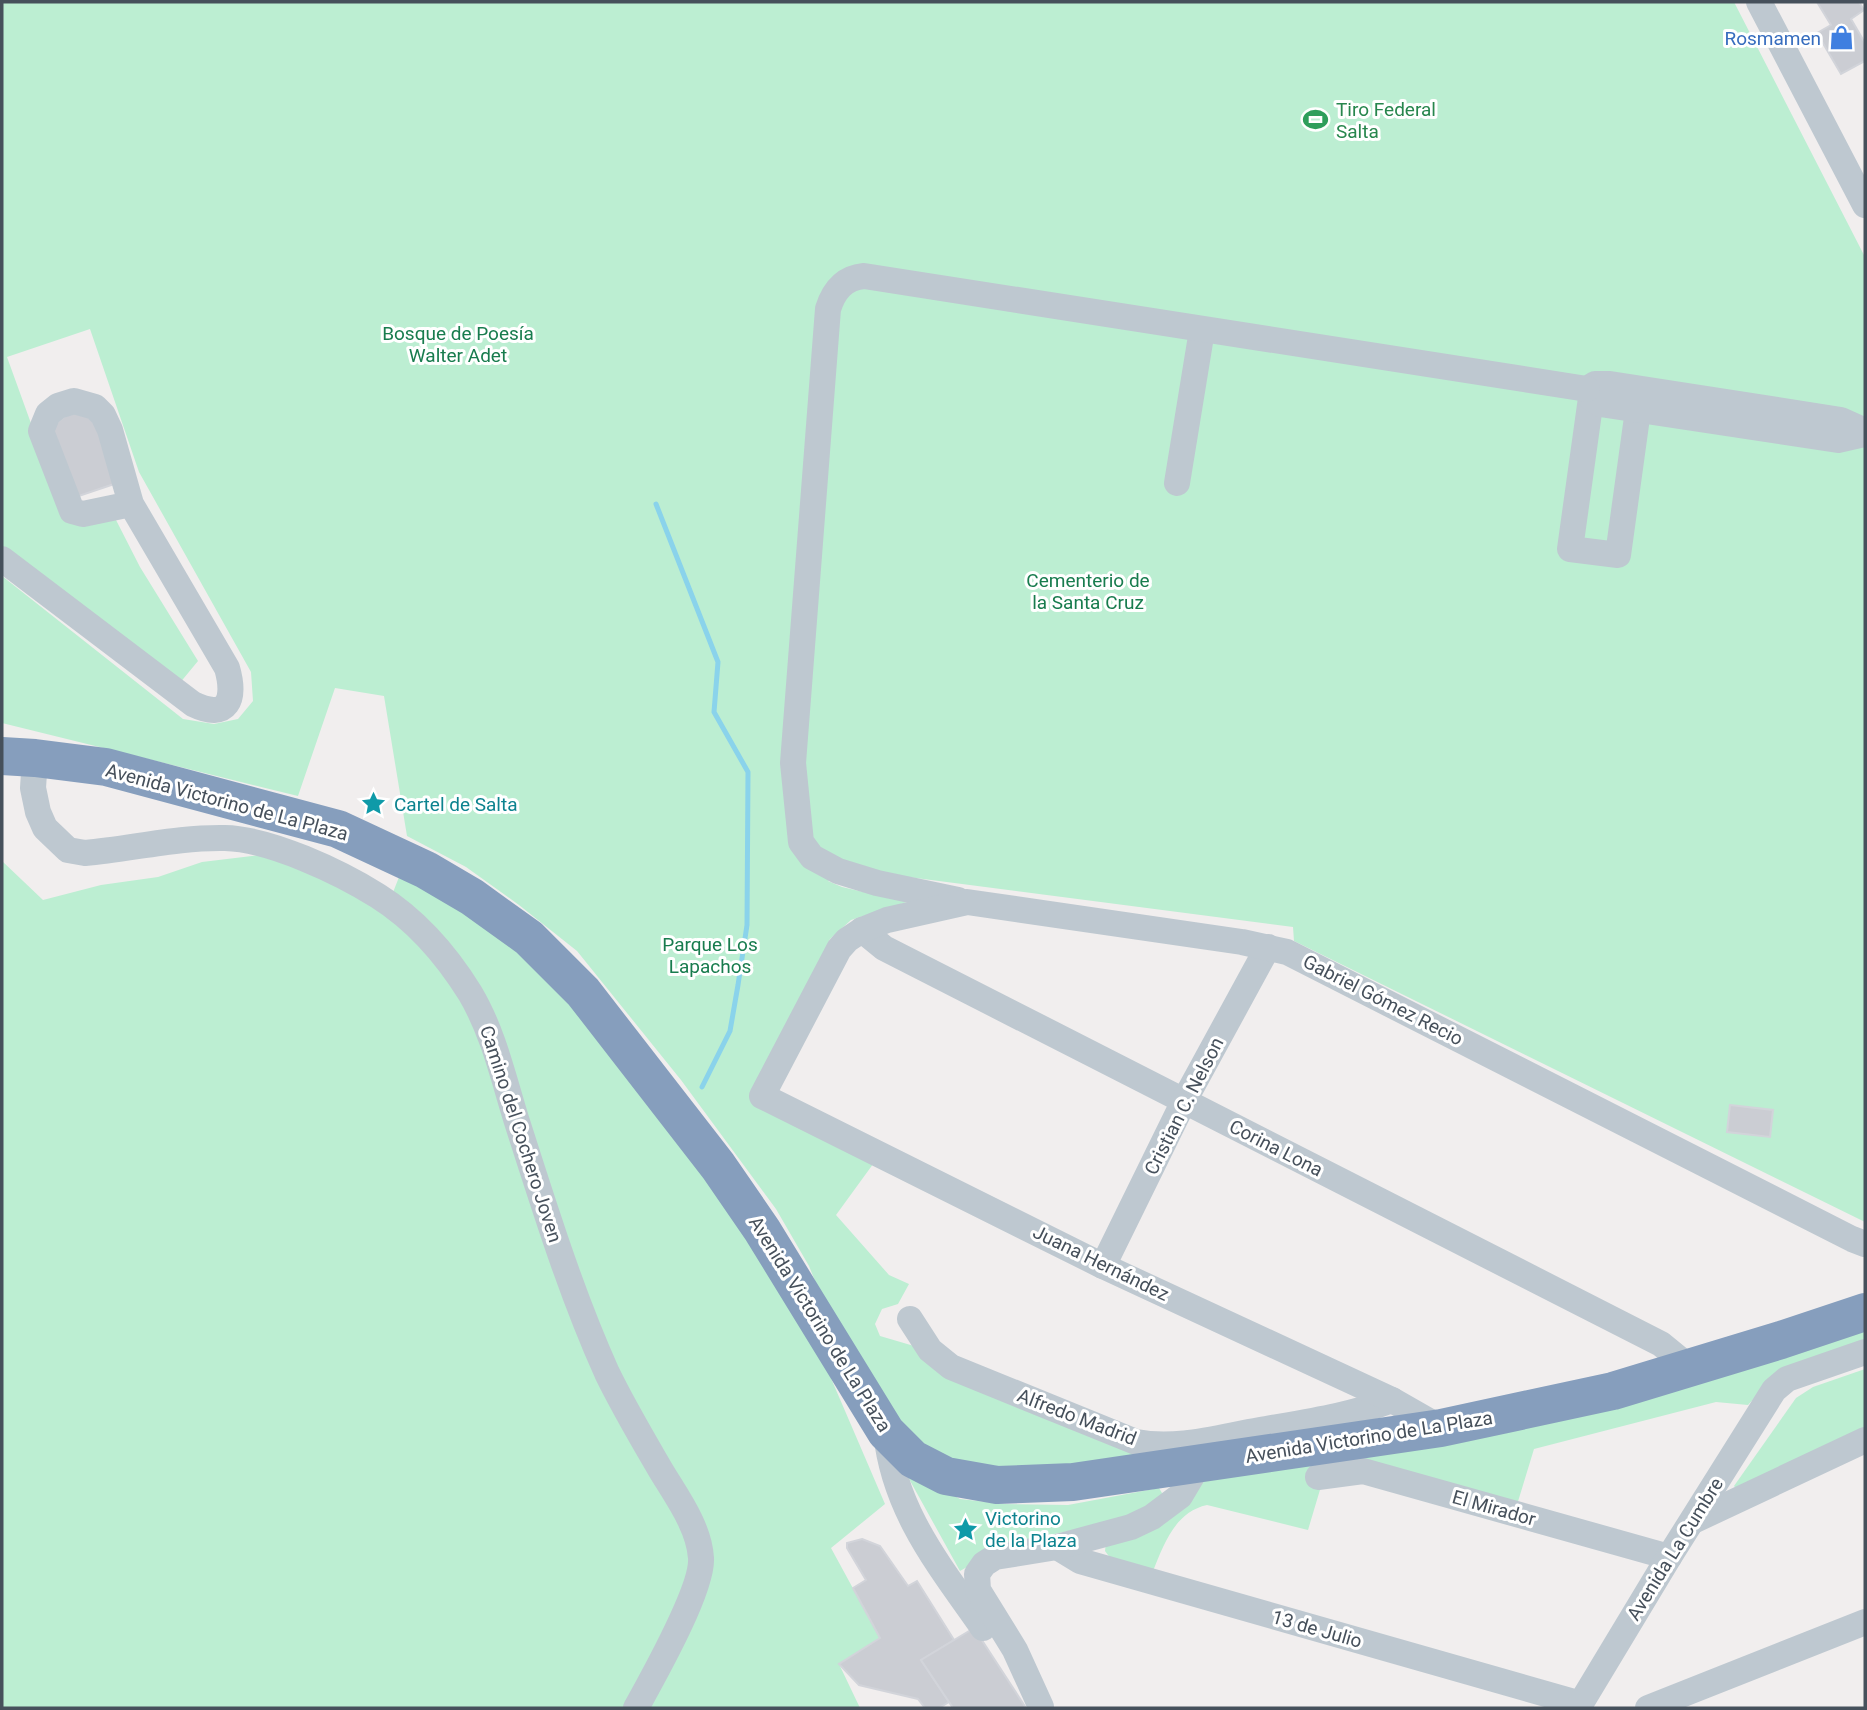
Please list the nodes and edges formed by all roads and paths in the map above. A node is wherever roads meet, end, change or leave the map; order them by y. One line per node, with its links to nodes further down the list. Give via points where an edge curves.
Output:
1 (1759, 2): 2 (street)
2 (1865, 205)
3 (1202, 330): 4 (street); 7 (street); 11 (street, via 864,276 852,277 832,296 793,763 801,842 812,857 838,871)
4 (1589, 393): 5 (street, via 1600,404); 5 (street, via 1570,549 1618,555); 6 (street, via 1595,384 1610,384 1841,420)
5 (1638, 410): 6 (street, via 1838,440)
6 (1865, 432)
7 (1177, 483)
8 (131, 504): 9 (street, via 227,668 231,696 219,709 208,711 192,704)
9 (2, 559)
10 (13, 752): 23 (highway, Avenida Victorino de La Plaza, via 106,767 338,829 444,880 529,938 583,992 718,1166); 32 (street, Camino del Cochero Joven, via 33,788 46,828 68,850 85,853 206,838 276,848 380,897 416,926 471,994 489,1031 585,1322 636,1428 696,1534 701,1573)
11 (967, 902): 12 (street, Gabriel Gómez Recio); 13 (street, Gabriel Gómez Recio)
12 (862, 930): 14 (street, Corina Lona, via 884,948); 16 (street, Juana Hernández, via 839,949 762,1096)
13 (1268, 947): 14 (street, Cristian C. Nelson); 15 (street, Gabriel Gómez Recio, via 1301,958)
14 (1184, 1101): 16 (street, Cristian C. Nelson); 20 (street, Corina Lona, via 1661,1344)
15 (1865, 1244)
16 (1103, 1266): 21 (street, Juana Hernández)
17 (1865, 1312): 20 (highway, Avenida Victorino de La Plaza)
18 (910, 1319): 21 (street, Alfredo Madrid, via 930,1350 951,1367 1151,1444 1186,1443 1359,1412)
19 (1865, 1352): 27 (street, Avenida La Cumbre, via 1787,1379 1774,1390)
20 (1686, 1369): 22 (highway, Avenida Victorino de La Plaza, via 1613,1391)
21 (1392, 1400): 22 (street, Juana Hernández)
22 (1441, 1428): 25 (highway, Avenida Victorino de La Plaza)
23 (886, 1433): 25 (highway, Avenida Victorino de La Plaza, via 913,1459 946,1476 997,1485 1073,1482); 33 (street, via 889,1461 913,1524)
24 (1865, 1440): 27 (street)
25 (1199, 1464): 28 (street, via 1180,1496 1152,1517)
26 (1318, 1477): 29 (street, El Mirador, via 1363,1471)
27 (1693, 1521): 29 (street, Avenida La Cumbre)
28 (1057, 1547): 31 (street, 13 de Julio, via 1080,1561); 33 (street, via 995,1557 977,1574 978,1590 1015,1650)
29 (1668, 1557): 31 (street, Avenida La Cumbre)
30 (1865, 1622): 34 (street)
31 (1579, 1706)
32 (636, 1708)
33 (1041, 1708)
34 (1648, 1708)

